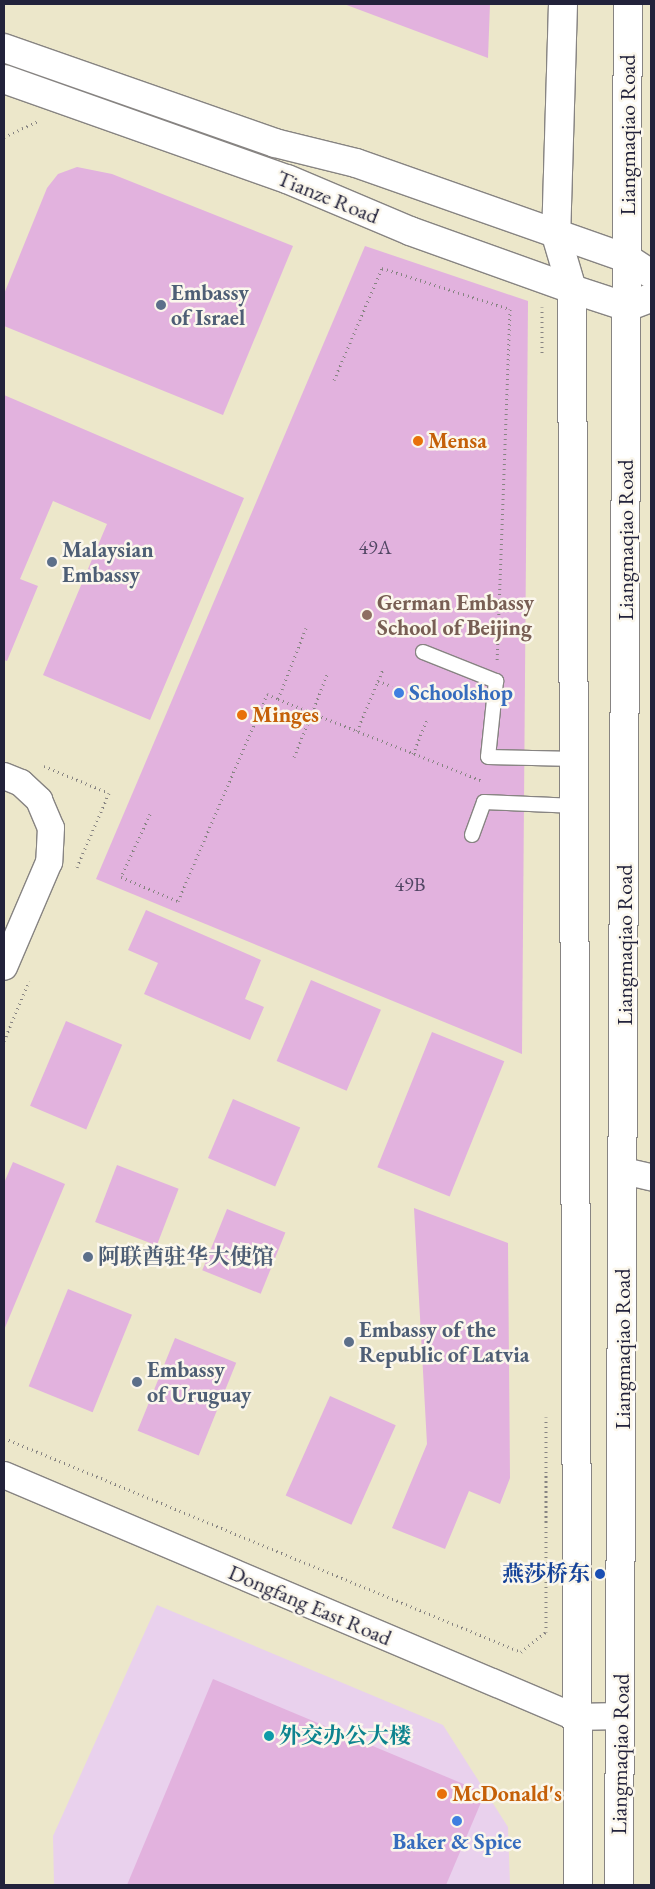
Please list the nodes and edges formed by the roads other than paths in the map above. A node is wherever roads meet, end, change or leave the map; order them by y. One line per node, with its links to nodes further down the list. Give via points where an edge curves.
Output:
1 (563, 4): 5 (street)
2 (628, 4): 6 (street, Liangmaqiao Road)
3 (7, 58): 5 (street, Tianze Road, via 276,143 356,163)
4 (4, 79): 8 (street, Tianze Road, via 287,179 410,231)
5 (556, 235): 6 (street, Tianze Road); 8 (street)
6 (628, 259): 7 (street, Tianze Road); 9 (street, Liangmaqiao Road)
7 (651, 274)
8 (572, 289): 9 (street, Tianze Road); 11 (street)
9 (639, 303): 16 (street, Liangmaqiao Road)
10 (423, 652): 11 (lane, via 496,681 488,757)
11 (576, 759): 13 (street)
12 (4, 776): 15 (street, via 21,783 39,800 51,828 49,862)
13 (576, 806): 14 (lane, via 484,802); 20 (street)
14 (472, 834)
15 (4, 967)
16 (624, 1171): 17 (street); 19 (street, Liangmaqiao Road)
17 (651, 1177)
18 (4, 1474): 20 (street, Dongfang East Road)
19 (620, 1716): 20 (street, Dongfang East Road); 22 (street, Liangmaqiao Road)
20 (575, 1717): 21 (street)
21 (578, 1885)
22 (619, 1885)

